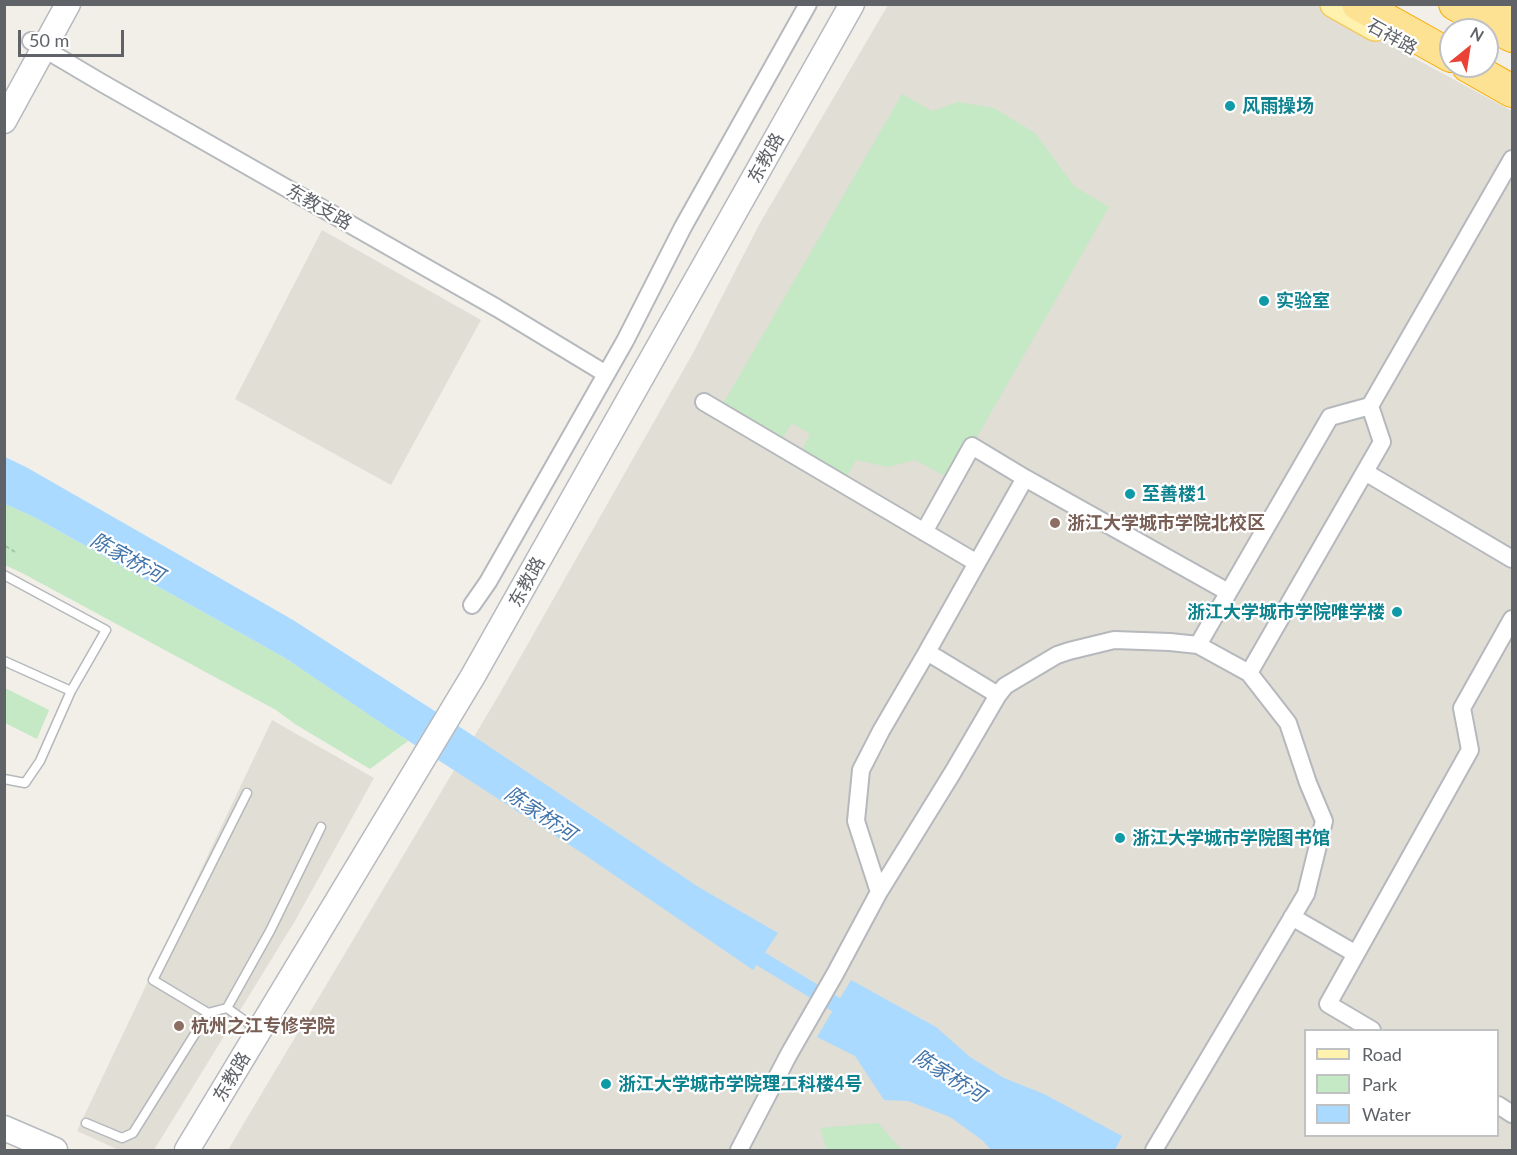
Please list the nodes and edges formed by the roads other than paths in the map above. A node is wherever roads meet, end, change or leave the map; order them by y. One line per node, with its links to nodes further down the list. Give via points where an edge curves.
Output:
1 (51, 4): 17 (street)
2 (68, 4): 17 (street)
3 (808, 4): 25 (street)
4 (852, 4): 41 (street, 东教路)
5 (863, 4): 41 (street, 东教路, via 701,300)
6 (1334, 4): 22 (main road, 石祥路)
7 (1358, 4): 18 (highway)
8 (1365, 4): 16 (highway)
9 (1389, 4): 14 (highway)
10 (1455, 4): 15 (highway)
11 (1475, 4): 15 (highway)
12 (1503, 4): 13 (highway)
13 (1512, 10)
14 (1439, 32)
15 (1512, 35)
16 (1439, 43)
17 (38, 44): 20 (street); 23 (street); 25 (street, 东教支路)
18 (1439, 49)
19 (1489, 78): 21 (highway)
20 (4, 89)
21 (1512, 91)
22 (1512, 104)
23 (4, 121)
24 (1512, 159): 27 (street)
25 (606, 374): 35 (street, via 488,582)
26 (704, 402): 30 (street)
27 (1370, 406): 28 (street, via 1382,442); 34 (street, via 1330,417)
28 (1365, 472): 31 (street); 40 (street)
29 (1025, 478): 30 (street, via 972,446); 32 (street); 34 (street)
30 (924, 532): 32 (street)
31 (1512, 559)
32 (977, 563): 38 (street)
33 (4, 575): 42 (lane, via 106,630)
34 (1228, 592): 37 (street)
35 (471, 605)
36 (1512, 619): 50 (street, via 1462,708 1470,750)
37 (1198, 645): 40 (street); 43 (street, via 1114,640 1069,651 1005,686)
38 (927, 652): 43 (street); 48 (street, via 861,770 856,821)
39 (4, 660): 42 (lane)
40 (1249, 673): 49 (street, via 1288,723 1324,821 1306,894)
41 (478, 678): 46 (street, 东教路)
42 (71, 691): 44 (lane, via 40,761 25,783)
43 (998, 695): 48 (street)
44 (4, 779)
45 (247, 793): 52 (lane, via 153,980)
46 (404, 800): 54 (street, 东教路); 61 (street, 东教路)
47 (321, 827): 51 (lane)
48 (879, 892): 62 (street)
49 (1292, 917): 50 (street); 63 (street)
50 (1356, 954): 53 (street, via 1328,1005)
51 (227, 1008): 52 (lane); 54 (lane)
52 (208, 1014): 57 (lane, via 133,1133 122,1138)
53 (1370, 1029)
54 (260, 1031): 60 (street, 东教路)
55 (1499, 1106): 56 (street)
56 (1512, 1114)
57 (86, 1123)
58 (4, 1128): 59 (street)
59 (55, 1150)
60 (188, 1150)
61 (200, 1150)
62 (739, 1150)
63 (1154, 1150)

